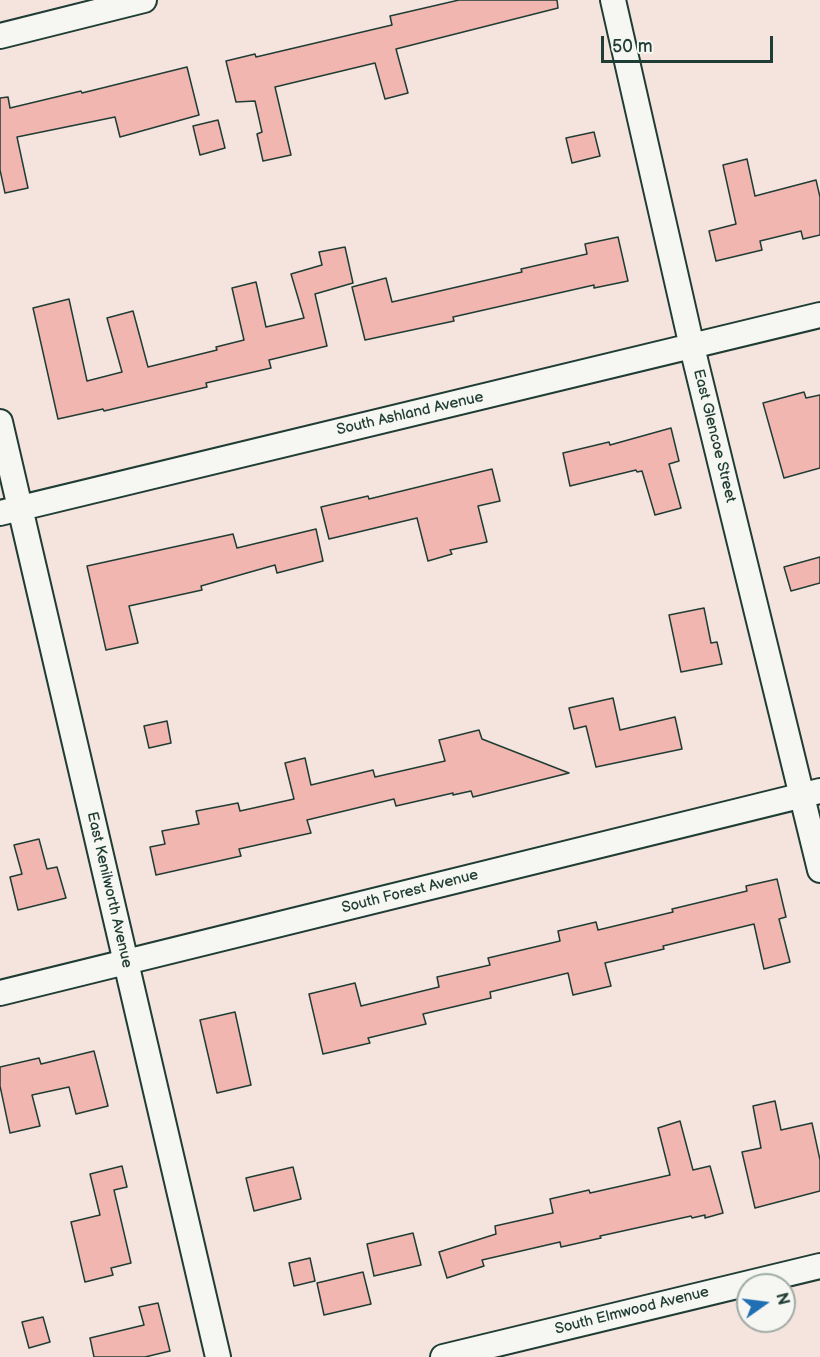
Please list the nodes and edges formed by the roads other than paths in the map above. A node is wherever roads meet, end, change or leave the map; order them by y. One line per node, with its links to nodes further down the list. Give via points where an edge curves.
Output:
1 (144, 0): 3 (street)
2 (613, 0): 5 (street, East Glencoe Street)
3 (0, 36)
4 (820, 315): 5 (street, South Ashland Avenue)
5 (692, 347): 7 (street, South Ashland Avenue); 8 (street, East Glencoe Street)
6 (0, 422): 7 (street, East Kenilworth Avenue)
7 (10, 510): 10 (street, East Kenilworth Avenue)
8 (811, 794): 9 (street, East Glencoe Street); 10 (street, South Forest Avenue)
9 (820, 870)
10 (126, 962): 11 (street, South Forest Avenue); 13 (street, East Kenilworth Avenue)
11 (0, 993)
12 (820, 1266): 14 (street, South Elmwood Avenue)
13 (218, 1357)
14 (443, 1357)

